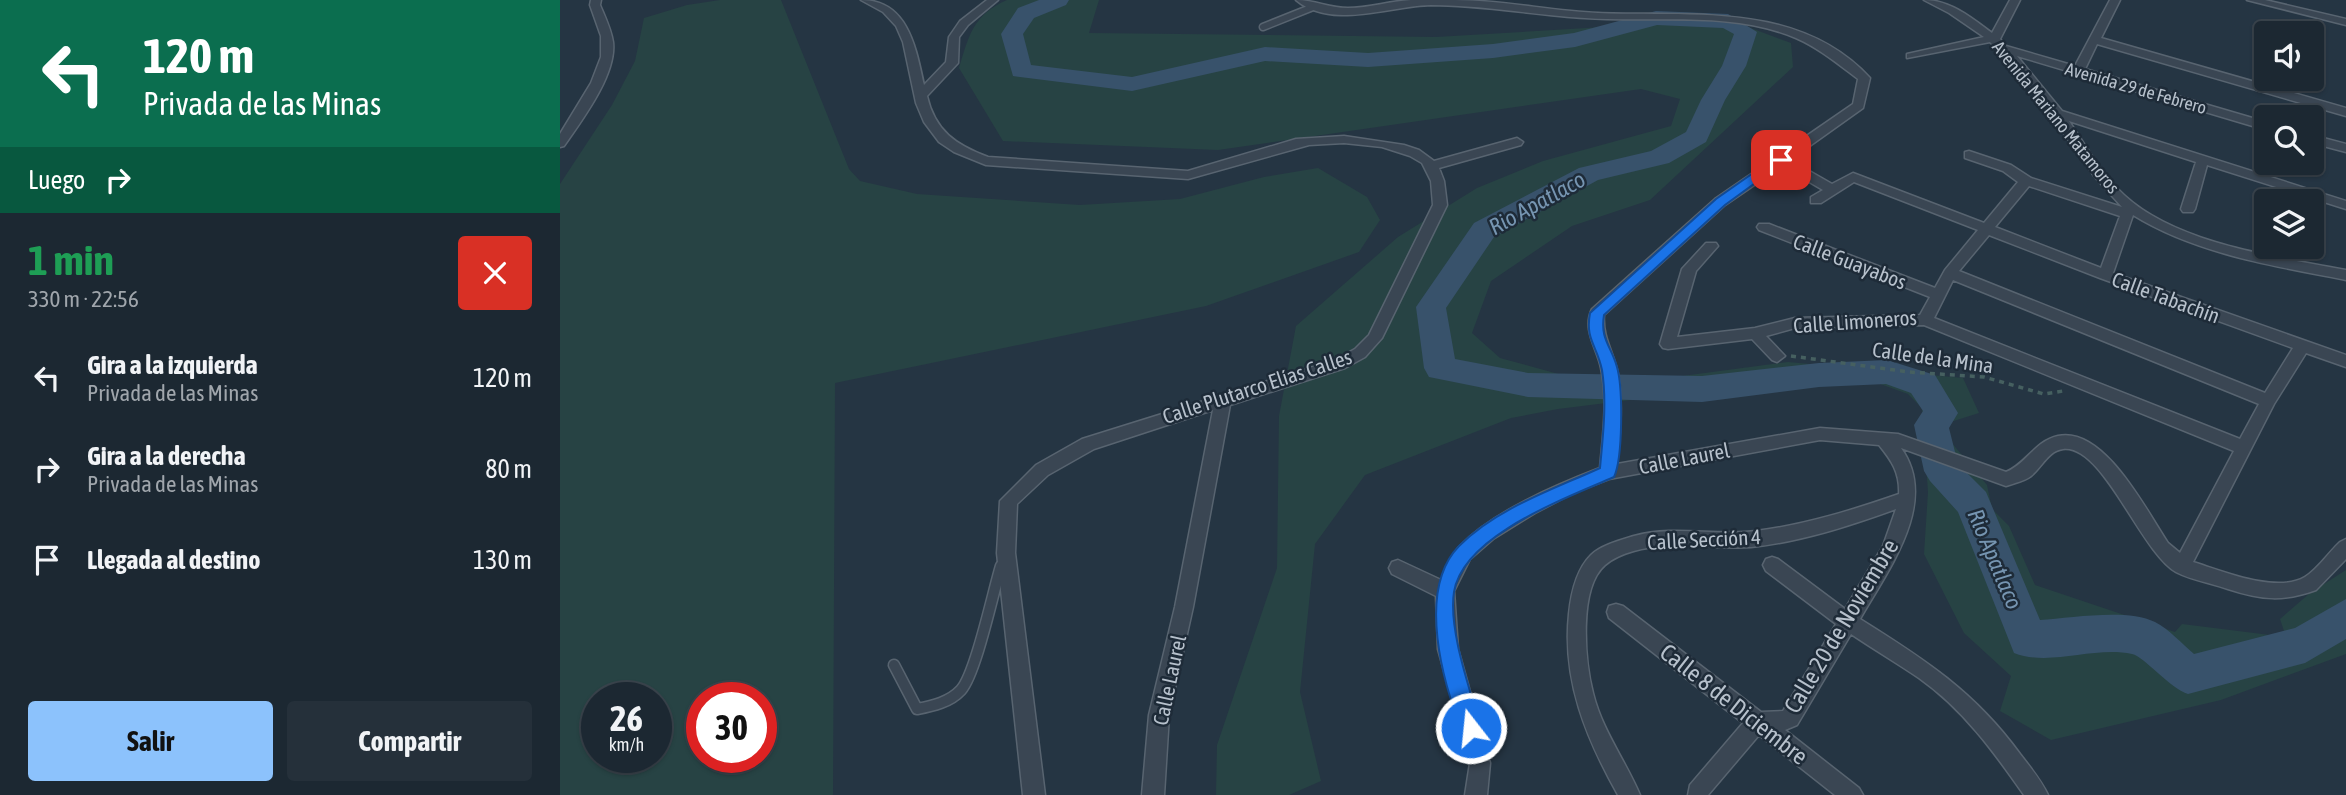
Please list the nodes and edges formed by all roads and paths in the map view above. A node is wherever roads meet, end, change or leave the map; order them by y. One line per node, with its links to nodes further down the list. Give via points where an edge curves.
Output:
1 (596, 0): 23 (street, via 608,45 606,61)
2 (866, 0): 17 (street, via 886,8 907,30)
3 (993, 0): 17 (street, via 964,23 954,37 952,63)
4 (1301, 0): 9 (street)
5 (1929, 0): 12 (street, Avenida Mariano Matamoros)
6 (2015, 0): 12 (street)
7 (2115, 0): 13 (street)
8 (2252, 0): 10 (street)
9 (1313, 7): 11 (lane); 26 (street, via 1361,11 1430,2 1596,16 1738,18 1780,26 1837,54 1864,78 1859,105)
10 (2346, 22)
11 (1264, 27)
12 (1995, 38): 14 (street, Avenida Mariano Matamoros); 15 (street)
13 (2095, 40): 16 (street); 18 (street)
14 (2006, 49): 16 (street, Avenida 29 de Febrero); 19 (street, Avenida Mariano Matamoros)
15 (1911, 56)
16 (2078, 71): 20 (street, Avenida 29 de Febrero)
17 (921, 95): 28 (street, via 941,138 958,151 986,161 1188,175 1218,170 1298,142 1341,140 1401,147)
18 (2346, 112)
19 (2058, 114): 27 (street); 34 (street, Avenida Mariano Matamoros)
20 (2254, 122)
21 (1517, 142): 28 (street)
22 (2324, 142): 24 (street)
23 (560, 143)
24 (2346, 148)
25 (1969, 155): 29 (street, via 2007,168)
26 (1781, 160): 30 (street); 52 (street, via 1720,202 1597,313 1594,332 1609,367 1614,407)
27 (2202, 161): 32 (street); 33 (street)
28 (1431, 166): 48 (street, Calle Plutarco Elías Calles, via 1440,188 1440,205 1375,338 1340,363)
29 (2022, 184): 34 (street); 36 (street, Calle Limoneros)
30 (1831, 189): 31 (street); 36 (street, Calle Tabachín, via 1853,177)
31 (1816, 200)
32 (2346, 205)
33 (2188, 209)
34 (2128, 210): 39 (street); 40 (street, Avenida Mariano Matamoros, via 2232,249)
35 (1763, 227): 41 (street, Calle Guayabos)
36 (1987, 230): 38 (street, Calle Limoneros); 39 (street, Calle Tabachín)
37 (1711, 246): 43 (street, Calle Limoneros, via 1689,268 1668,344)
38 (1950, 273): 41 (street, Calle Limoneros); 49 (street)
39 (2105, 275): 44 (street, Calle Tabachín)
40 (2346, 275)
41 (1937, 294): 42 (street, Calle Limoneros)
42 (1925, 320): 43 (street, Calle Limoneros, via 1795,323); 47 (street)
43 (1755, 332): 45 (street)
44 (2303, 345): 46 (street, Calle Tabachín); 49 (street)
45 (1777, 356): 47 (path, Calle de la Mina, via 1825,357 1910,372 1987,377 2032,392 2057,394)
46 (2346, 360)
47 (2081, 383): 51 (street)
48 (1223, 400): 55 (street, Calle Plutarco Elías Calles, via 1088,444 1042,470 1009,501); 66 (street, Calle Laurel, via 1159,715)
49 (2269, 401): 51 (street)
50 (1883, 438): 52 (street, Calle Laurel, via 1820,433); 53 (street, via 1908,475); 57 (street, Calle Laurel, via 1915,444 2006,479 2024,472 2044,450 2060,442 2082,444 2104,463 2162,548)
51 (2244, 448): 57 (street)
52 (1608, 472): 59 (street, Calle Laurel, via 1559,492 1487,534 1464,554)
53 (1908, 498): 61 (street, Calle 20 de Noviembre, via 1891,549); 68 (street, Calle Sección 4, via 1752,540 1677,537 1637,542 1597,561 1581,589 1577,629 1583,693 1611,764)
54 (2346, 547): 57 (street, via 2310,584 2279,592)
55 (1006, 553): 62 (lane, via 972,676 960,693 938,706 918,709); 65 (street, Calle Plutarco Elías Calles)
56 (1772, 565): 61 (street)
57 (2182, 566)
58 (1398, 568): 59 (street)
59 (1445, 592): 67 (street, Calle Laurel, via 1448,649 1480,762)
60 (1616, 612): 63 (street, Calle 8 de Diciembre)
61 (1847, 621): 63 (street, Calle 20 de Noviembre, via 1790,718 1778,723); 70 (street, via 1928,673 1967,707)
62 (894, 665)
63 (1757, 722): 64 (street, Calle 20 de Noviembre); 69 (street, Calle 8 de Diciembre)
64 (1697, 792)
65 (1034, 795)
66 (1153, 795)
67 (1476, 795)
68 (1629, 795)
69 (1852, 795)
70 (2037, 795)

